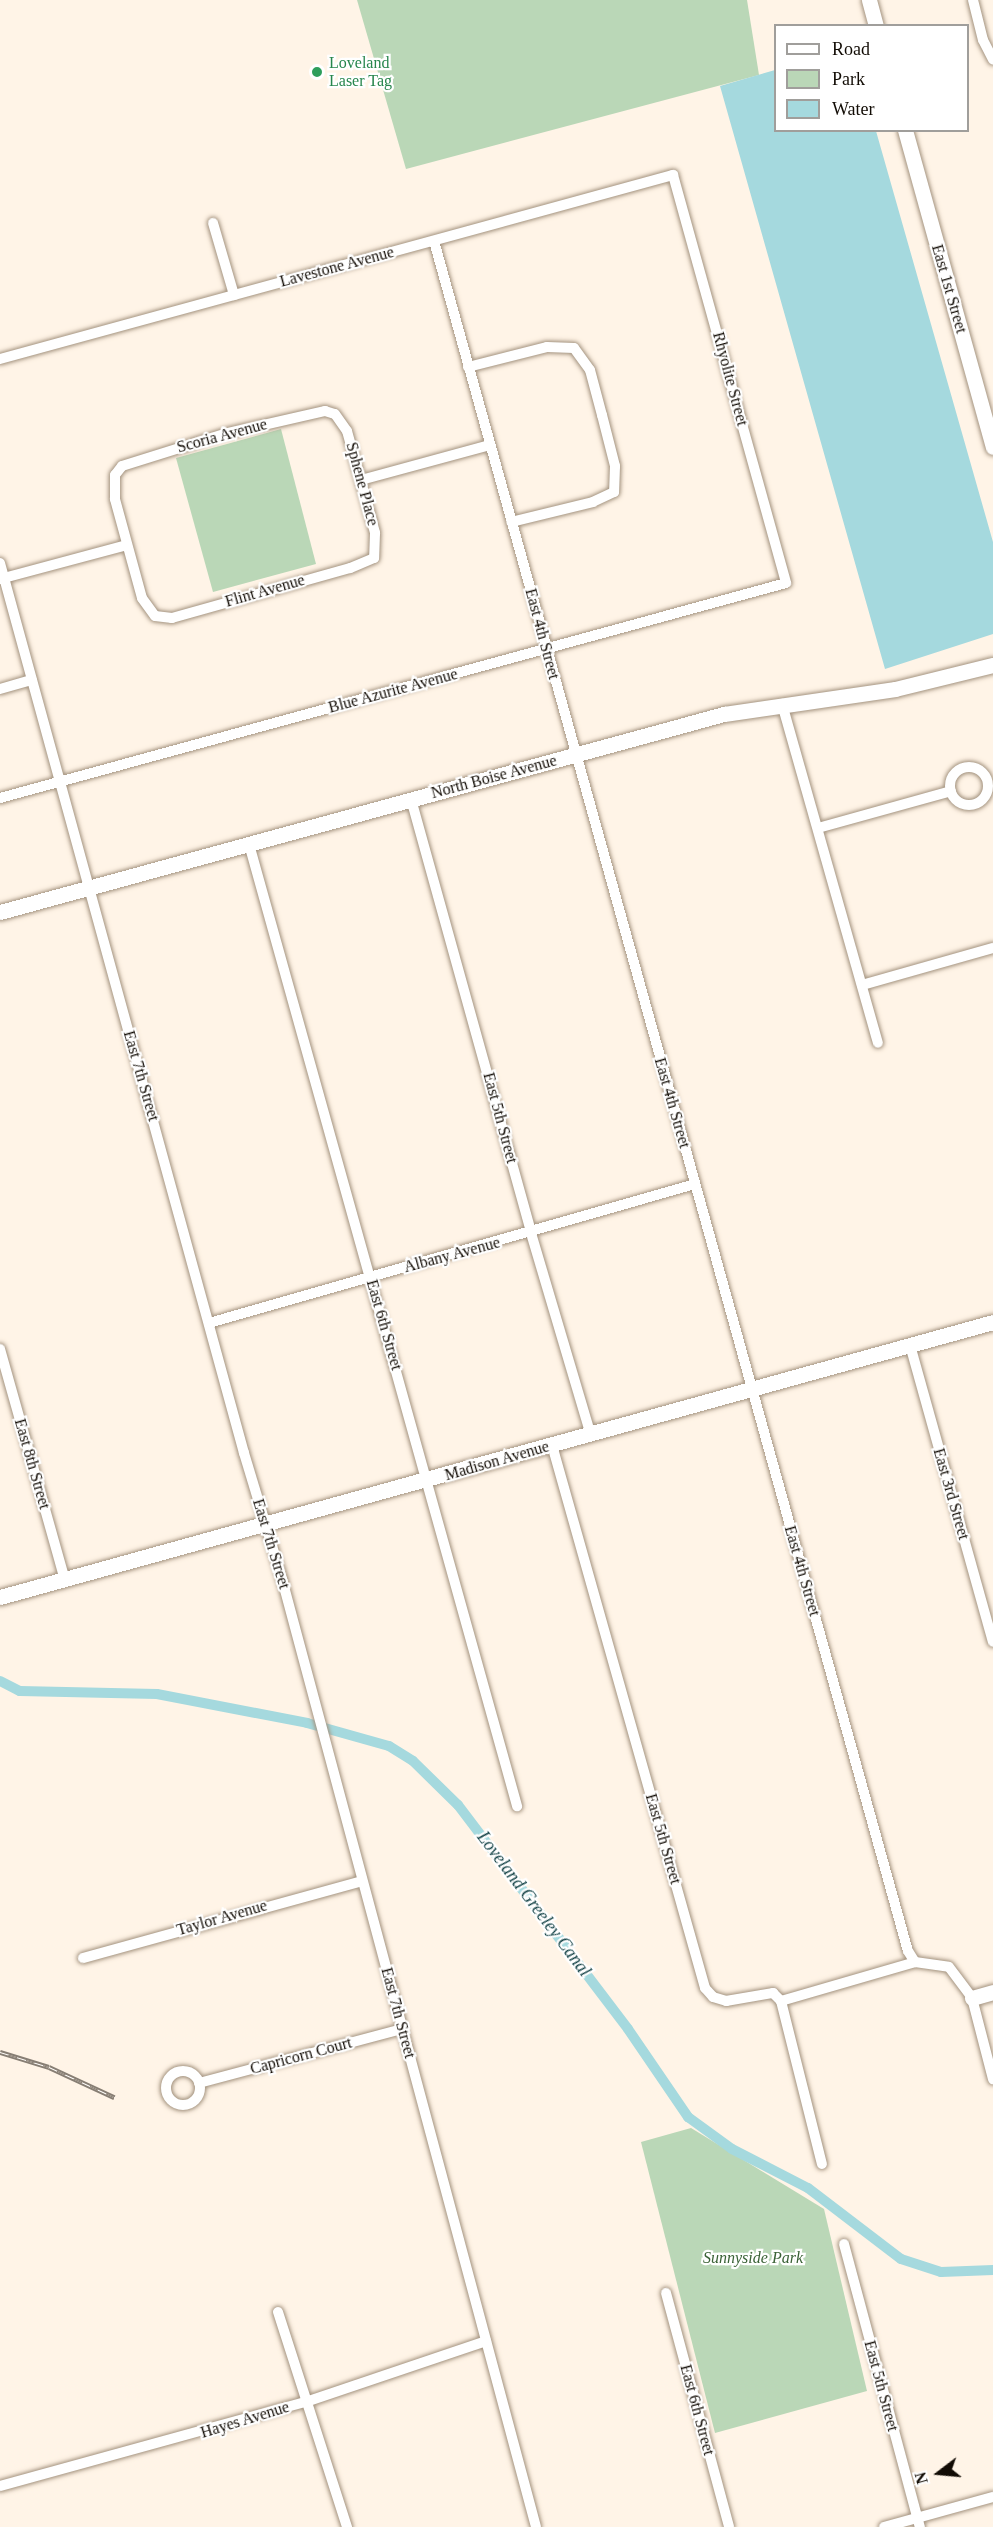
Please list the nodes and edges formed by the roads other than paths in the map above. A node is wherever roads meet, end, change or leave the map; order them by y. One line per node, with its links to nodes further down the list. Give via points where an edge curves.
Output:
1 (869, 0): 3 (main road)
2 (973, 0): 4 (street)
3 (875, 24)
4 (993, 60)
5 (906, 132): 14 (main road, East 1st Street)
6 (674, 175): 8 (street, Lavestone Avenue); 21 (street, Rhyolite Street)
7 (213, 223): 9 (street)
8 (434, 241): 9 (street, Lavestone Avenue); 11 (street, East 4th Street)
9 (234, 295): 10 (street, Lavestone Avenue)
10 (0, 359)
11 (468, 367): 13 (street, East 4th Street); 16 (street, via 547,347 574,348 590,370 615,466 614,492 593,502)
12 (334, 414): 15 (street, Sphene Place, via 347,431); 17 (street, Scoria Avenue, via 312,412 131,462 115,475 113,488)
13 (490, 445): 15 (street); 16 (street, East 4th Street)
14 (993, 447)
15 (361, 480): 18 (street, Sphene Place, via 375,533)
16 (511, 522): 22 (street, East 4th Street)
17 (127, 545): 18 (street, Flint Avenue, via 142,598 155,616 172,618); 20 (street)
18 (374, 558)
19 (0, 563): 20 (street, East 7th Street)
20 (2, 578): 24 (street, East 7th Street)
21 (786, 583): 22 (street, Blue Azurite Avenue)
22 (546, 649): 27 (street, East 4th Street); 28 (street, Blue Azurite Avenue)
23 (993, 665): 26 (main road, North Boise Avenue, via 895,689)
24 (32, 680): 25 (street); 28 (street, East 7th Street)
25 (0, 689)
26 (782, 704): 27 (main road, North Boise Avenue, via 724,714); 32 (street)
27 (575, 754): 31 (main road, North Boise Avenue); 39 (street, East 4th Street)
28 (60, 782): 30 (street, Blue Azurite Avenue); 34 (street, East 7th Street)
29 (951, 790): 32 (street)
30 (0, 798)
31 (411, 800): 33 (main road, North Boise Avenue); 40 (street, East 5th Street)
32 (818, 828): 37 (street)
33 (249, 844): 34 (main road, North Boise Avenue); 41 (street, East 6th Street)
34 (89, 888): 35 (main road, North Boise Avenue); 43 (street, East 7th Street)
35 (0, 912)
36 (993, 948): 37 (street)
37 (862, 985): 38 (street)
38 (878, 1043)
39 (694, 1184): 40 (street, Albany Avenue); 46 (street, East 4th Street)
40 (531, 1233): 41 (street, Albany Avenue); 47 (street, East 5th Street)
41 (370, 1277): 43 (street, Albany Avenue); 49 (street, East 6th Street)
42 (993, 1322): 44 (main road, Madison Avenue)
43 (209, 1323): 50 (street, East 7th Street)
44 (910, 1345): 46 (main road, Madison Avenue); 53 (street, East 3rd Street)
45 (0, 1349): 51 (street, East 8th Street)
46 (751, 1390): 47 (main road, Madison Avenue); 57 (street, East 4th Street, via 908,1951)
47 (591, 1434): 48 (main road, Madison Avenue)
48 (552, 1445): 49 (main road, Madison Avenue); 60 (street, East 5th Street, via 705,1988 713,1997 726,2001 773,1993)
49 (427, 1480): 50 (main road, Madison Avenue); 54 (street, East 6th Street)
50 (267, 1526): 51 (main road, Madison Avenue); 55 (street, East 7th Street)
51 (64, 1580): 52 (main road, Madison Avenue)
52 (0, 1597)
53 (993, 1642)
54 (518, 1806)
55 (362, 1881): 56 (street, Taylor Avenue); 61 (street, East 7th Street)
56 (83, 1958)
57 (915, 1962): 59 (street, via 949,1967); 60 (street)
58 (993, 1992): 59 (main road)
59 (972, 1998): 62 (street)
60 (781, 2001): 64 (street)
61 (402, 2029): 63 (street, Capricorn Court); 68 (street, East 7th Street)
62 (993, 2079)
63 (199, 2083)
64 (822, 2164)
65 (844, 2244): 72 (street, East 5th Street)
66 (666, 2292): 75 (street, East 6th Street)
67 (278, 2312): 69 (street)
68 (486, 2341): 69 (street, Hayes Avenue); 74 (street, East 7th Street)
69 (306, 2402): 70 (street, Hayes Avenue); 73 (street)
70 (0, 2487)
71 (993, 2497): 72 (street)
72 (918, 2523): 76 (street)
73 (347, 2527)
74 (536, 2527)
75 (729, 2527)
76 (884, 2527)

